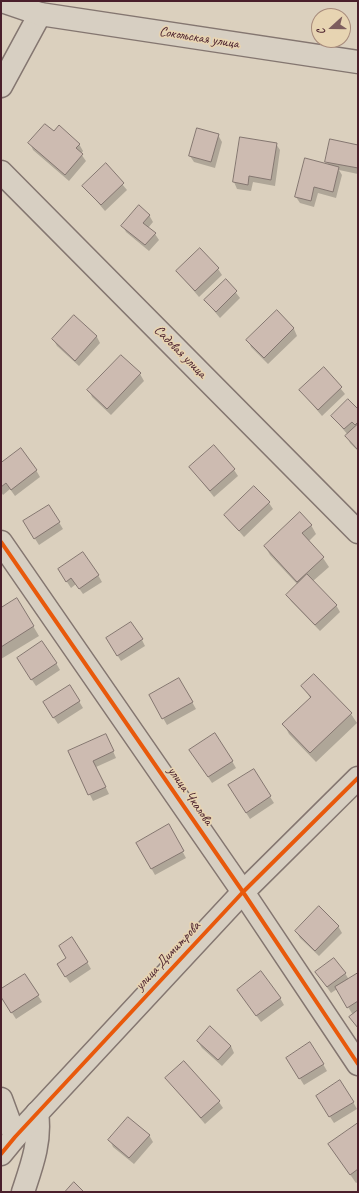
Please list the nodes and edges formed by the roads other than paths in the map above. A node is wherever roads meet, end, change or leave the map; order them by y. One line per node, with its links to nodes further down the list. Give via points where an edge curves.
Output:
1 (2, 1): 2 (street, Сокольская улица)
2 (40, 14): 3 (street, Сокольская улица); 4 (street)
3 (358, 62)
4 (1, 86)
5 (1, 172): 6 (street, Садовая улица)
6 (358, 532)
7 (4, 551): 9 (street, улица Чкалова)
8 (358, 778): 9 (street, улица Димитрова)
9 (243, 892): 10 (street, улица Чкалова); 12 (street, улица Димитрова)
10 (358, 1064)
11 (1, 1099): 13 (street)
12 (37, 1113): 13 (street, улица Димитрова); 15 (street, via 40,1129 37,1150)
13 (15, 1137): 14 (street, улица Димитрова)
14 (1, 1154)
15 (23, 1192)

